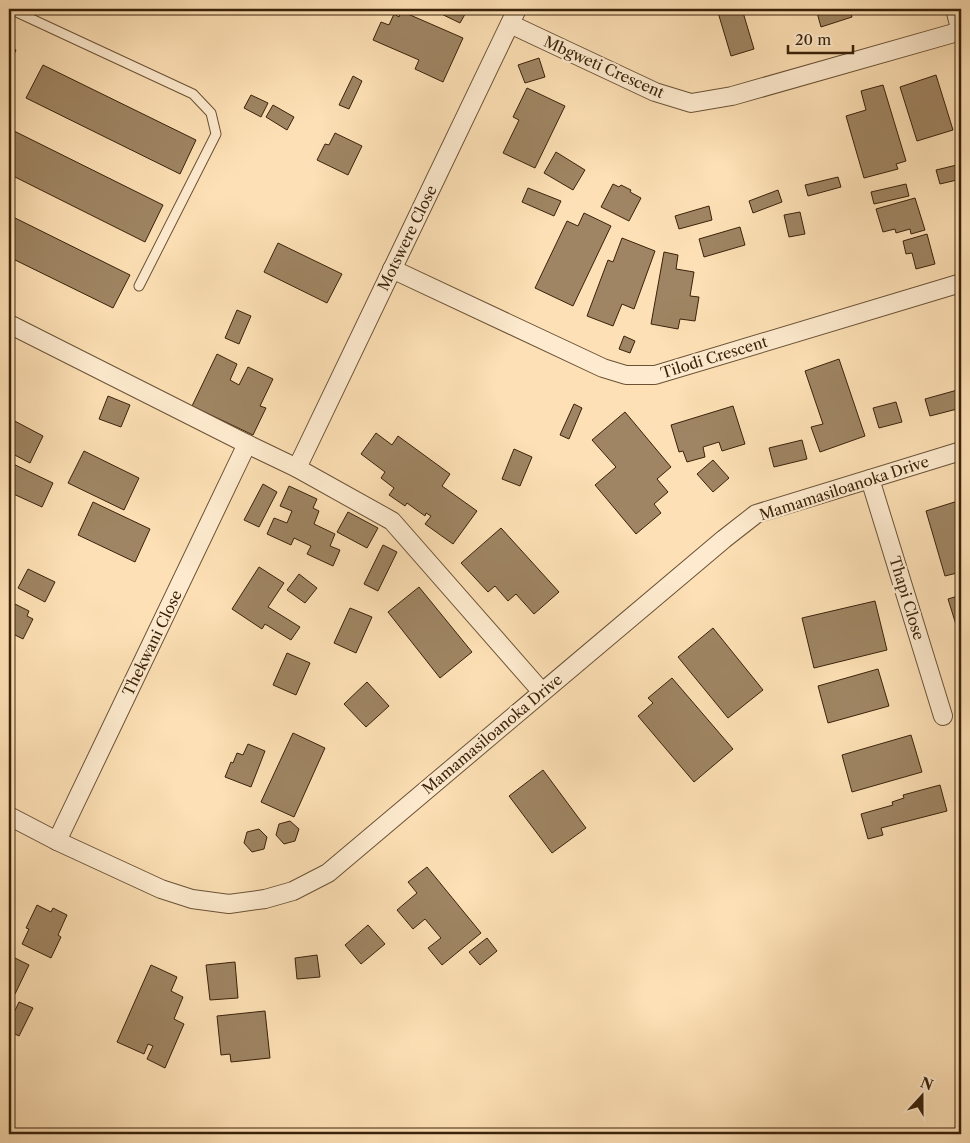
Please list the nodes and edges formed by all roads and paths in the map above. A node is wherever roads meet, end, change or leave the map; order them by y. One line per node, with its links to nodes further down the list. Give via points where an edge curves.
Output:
1 (10, 9): 7 (lane, via 193,94 211,113 216,134)
2 (955, 9): 4 (street)
3 (513, 16): 4 (street, Mbgweti Crescent, via 655,92 691,103 732,96); 5 (street, Motswere Close)
4 (961, 31)
5 (392, 269): 6 (street, Tilodi Crescent, via 603,368 636,375 655,375); 11 (street, Motswere Close)
6 (961, 283)
7 (138, 286)
8 (9, 324): 9 (street)
9 (247, 444): 11 (street); 16 (street, Thekwani Close)
10 (961, 451): 12 (street, Mamamasiloanoka Drive)
11 (297, 468): 13 (street, via 392,521)
12 (870, 479): 13 (street, Mamamasiloanoka Drive, via 756,514); 14 (street, Thapi Close)
13 (542, 692): 16 (street, Mamamasiloanoka Drive, via 328,872 293,891 265,900 229,904 192,899 161,889)
14 (943, 716)
15 (9, 816): 16 (street, Mamamasiloanoka Drive)
16 (57, 841)

